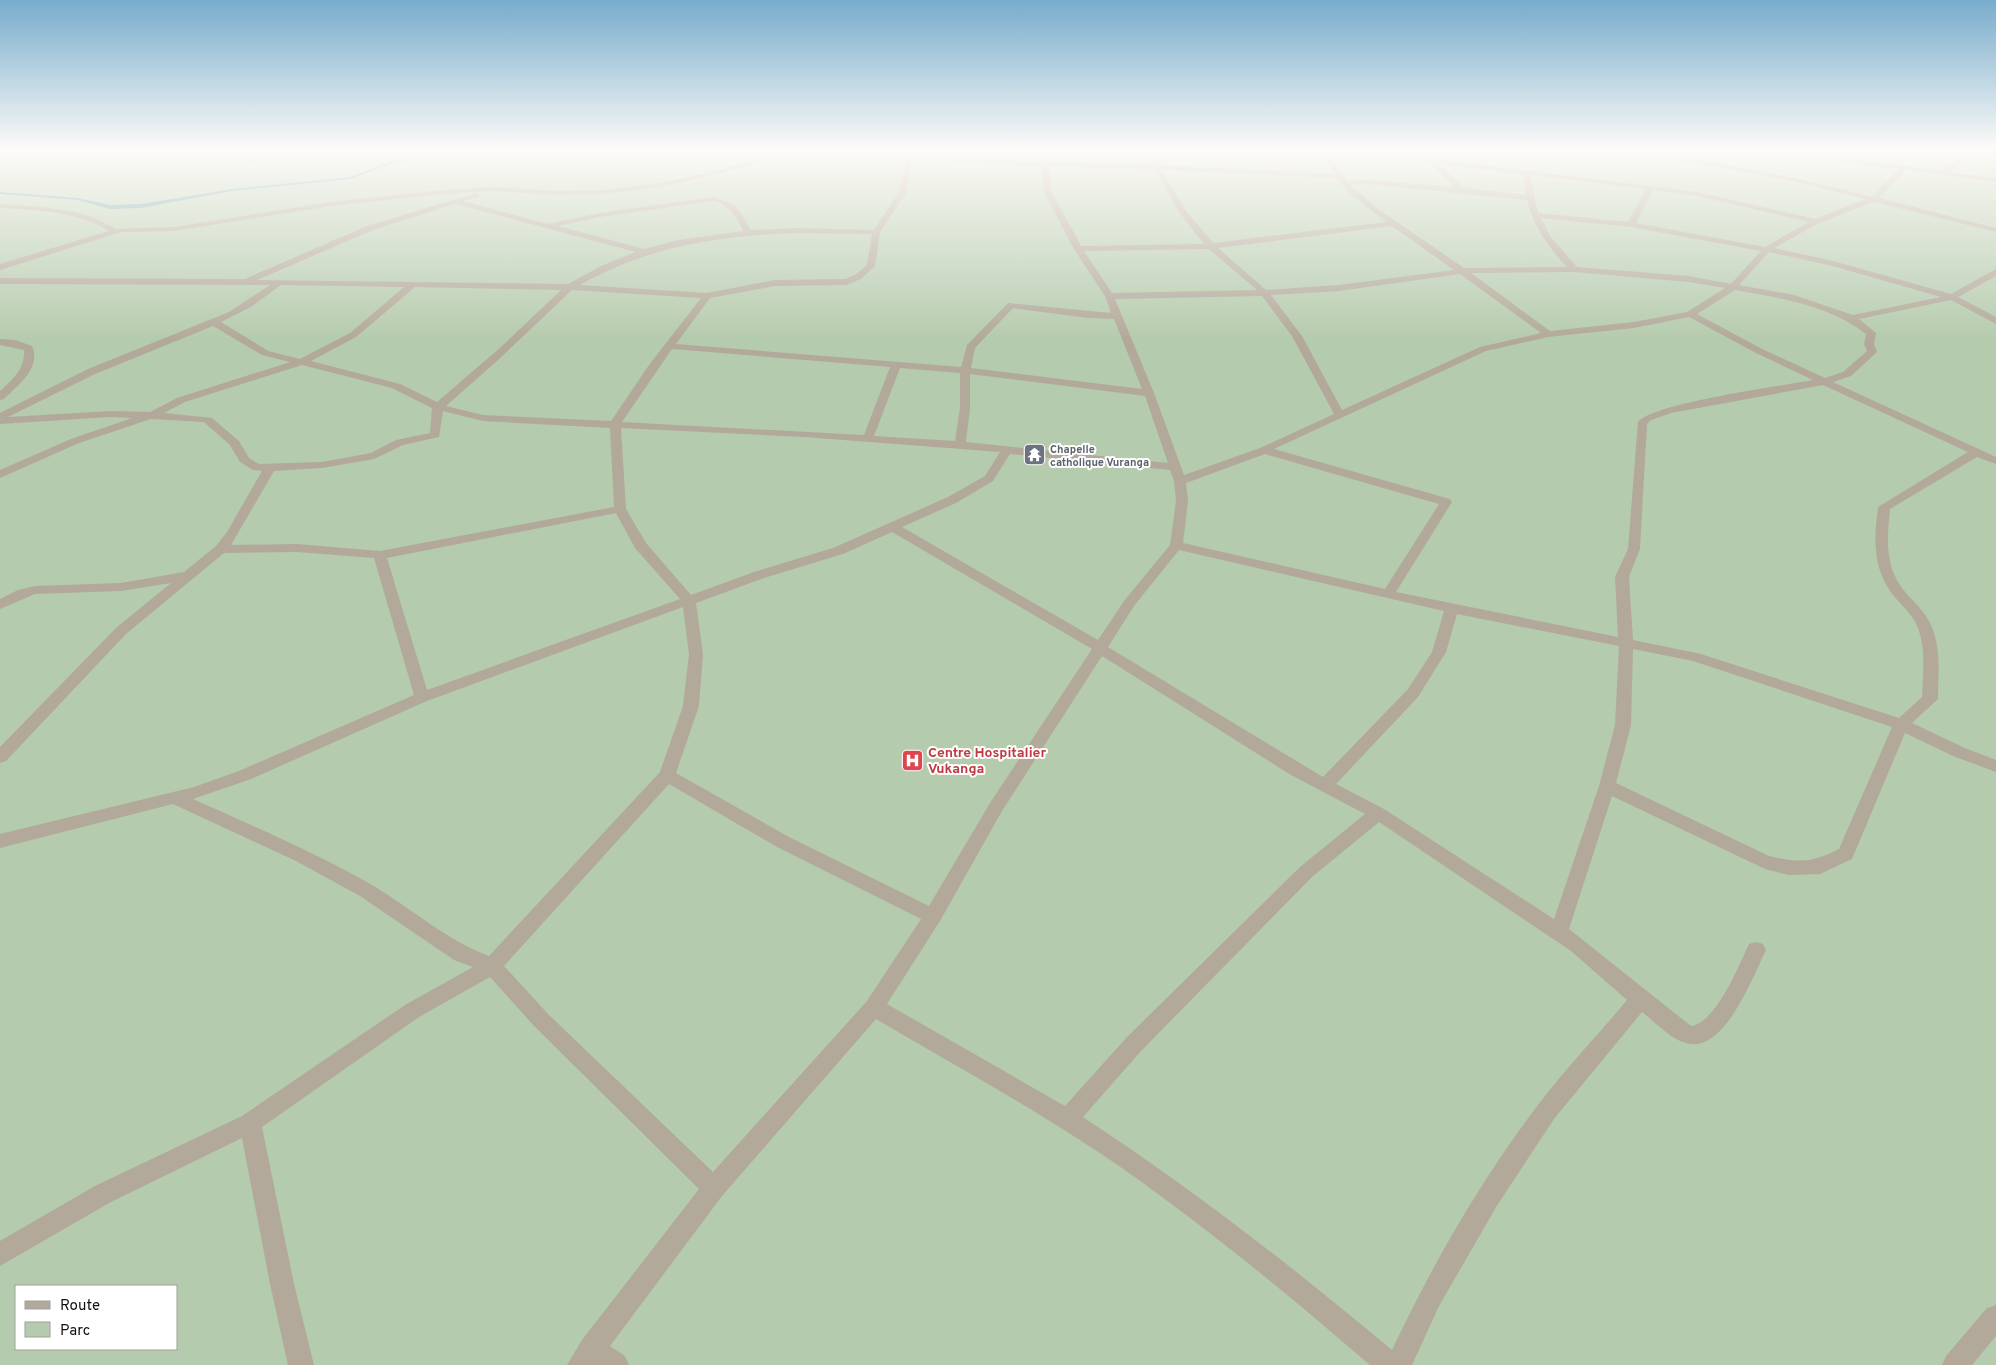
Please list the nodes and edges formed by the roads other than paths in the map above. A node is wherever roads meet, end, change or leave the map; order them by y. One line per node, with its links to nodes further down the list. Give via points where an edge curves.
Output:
1 (59, 213): 21 (street, via 97,221)
2 (276, 213): 21 (street, via 174,229)
3 (421, 213): 33 (street, via 370,228)
4 (498, 213): 19 (street)
5 (616, 213): 19 (street)
6 (737, 213): 23 (street)
7 (889, 213): 22 (street)
8 (1059, 213): 25 (street)
9 (1186, 213): 24 (street)
10 (1379, 213): 17 (street)
11 (1637, 213): 18 (street)
12 (1781, 213): 16 (street)
13 (1838, 213): 16 (street)
14 (1928, 213): 20 (street)
15 (1534, 215): 18 (street); 29 (street, via 1552,246)
16 (1816, 221): 26 (street)
17 (1393, 224): 24 (street); 30 (street)
18 (1631, 225): 26 (street)
19 (548, 226): 27 (street)
20 (1996, 230)
21 (114, 232): 28 (street)
22 (876, 232): 23 (street, via 812,230); 39 (street, via 871,266 858,278 846,282 775,283)
23 (748, 235): 27 (street, via 686,242)
24 (1211, 246): 25 (street); 38 (street)
25 (1078, 249): 40 (street)
26 (1767, 249): 37 (street); 41 (street, via 1878,275)
27 (641, 252): 36 (street)
28 (0, 267)
29 (1574, 269): 30 (street); 37 (street, via 1661,276)
30 (1462, 271): 38 (street, via 1339,288); 47 (street)
31 (1996, 272): 41 (street)
32 (0, 281): 33 (street)
33 (246, 282): 34 (street)
34 (277, 284): 35 (street); 46 (street, via 262,297)
35 (412, 285): 36 (street); 50 (street, via 353,335)
36 (569, 287): 39 (street); 56 (street)
37 (1733, 287): 42 (street); 44 (street, via 1791,297)
38 (1264, 293): 40 (street); 58 (street, via 1304,344)
39 (707, 296): 49 (street)
40 (1109, 296): 43 (street)
41 (1952, 297): 44 (street); 45 (street)
42 (1690, 314): 47 (street, via 1634,325); 53 (street, via 1759,351)
43 (1117, 316): 52 (street, via 1011,305 970,347); 54 (street)
44 (1852, 318): 53 (street, via 1871,333 1869,344 1872,352 1847,374)
45 (1996, 321)
46 (215, 323): 50 (street, via 265,353); 59 (street, via 91,372)
47 (1548, 334): 58 (street, via 1483,349)
48 (0, 342): 55 (street, via 29,348 30,359 26,372)
49 (670, 346): 51 (street); 61 (street)
50 (302, 362): 56 (street, via 396,386); 57 (street, via 181,400)
51 (896, 364): 52 (street); 62 (street)
52 (965, 370): 54 (street); 63 (street, via 965,408)
53 (1825, 380): 66 (street); 81 (street, via 1689,406 1647,418 1642,424 1634,549 1622,577)
54 (1149, 393): 70 (street)
55 (0, 397)
56 (438, 406): 61 (street, via 483,418); 68 (street, via 435,435 400,442 374,456 322,465)
57 (153, 415): 60 (street, via 84,415); 68 (street, via 208,420 234,443 244,460 257,468); 69 (street, via 75,441)
58 (1340, 416): 65 (street)
59 (0, 417)
60 (0, 421)
61 (615, 424): 62 (street); 71 (street)
62 (868, 438): 63 (street)
63 (960, 445): 64 (street)
64 (1008, 450): 70 (street); 72 (street, via 989,478 952,500)
65 (1264, 450): 70 (street); 77 (street, via 1446,502)
66 (1977, 452): 67 (street); 84 (street, via 1884,507 1880,556 1896,590 1917,611 1930,646 1930,699)
67 (1996, 461)
68 (269, 469): 74 (street)
69 (0, 474)
70 (1177, 474): 73 (street, via 1182,501)
71 (620, 508): 75 (street); 78 (street, via 640,545)
72 (893, 527): 78 (street, via 838,551); 82 (street)
73 (1176, 545): 77 (street); 82 (street)
74 (221, 548): 75 (street, via 297,548); 76 (street)
75 (380, 555): 83 (street)
76 (186, 575): 79 (street, via 130,586 34,589 14,594); 85 (street, via 121,632)
77 (1389, 593): 80 (street)
78 (689, 601): 83 (street); 87 (street, via 696,654 692,706)
79 (0, 605)
80 (1452, 609): 81 (street); 88 (street, via 1439,652 1413,693)
81 (1626, 643): 84 (street, via 1696,657); 89 (street, via 1623,725)
82 (1100, 648): 88 (street, via 1298,771); 93 (street, via 996,807)
83 (422, 697): 90 (street, via 244,775)
84 (1901, 724): 86 (street); 89 (street, via 1846,854 1820,867 1789,868 1765,862)
85 (0, 757)
86 (1996, 766)
87 (666, 775): 93 (street, via 783,842); 96 (street)
88 (1326, 784): 91 (street)
89 (1607, 786): 94 (street)
90 (177, 799): 92 (street); 96 (street, via 302,856 366,891 461,954)
91 (1378, 812): 94 (street); 99 (street, via 1306,872 1134,1044)
92 (0, 841)
93 (933, 916): 98 (street)
94 (1559, 932): 97 (street)
95 (1756, 950): 97 (street, via 1732,998 1709,1030 1688,1035)
96 (492, 966): 100 (street, via 412,1011); 101 (street, via 541,1020)
97 (1640, 999): 108 (street, via 1546,1112 1500,1181 1430,1297)
98 (874, 1007): 99 (street); 101 (street)
99 (1067, 1119): 107 (street, via 1151,1175 1287,1278)
100 (250, 1123): 102 (street, via 103,1194); 105 (street)
101 (714, 1188): 104 (street)
102 (0, 1254)
103 (1996, 1317): 109 (street)
104 (585, 1357): 106 (street)
105 (301, 1365)
106 (616, 1365)
107 (1390, 1365)
108 (1399, 1365)
109 (1955, 1365)

